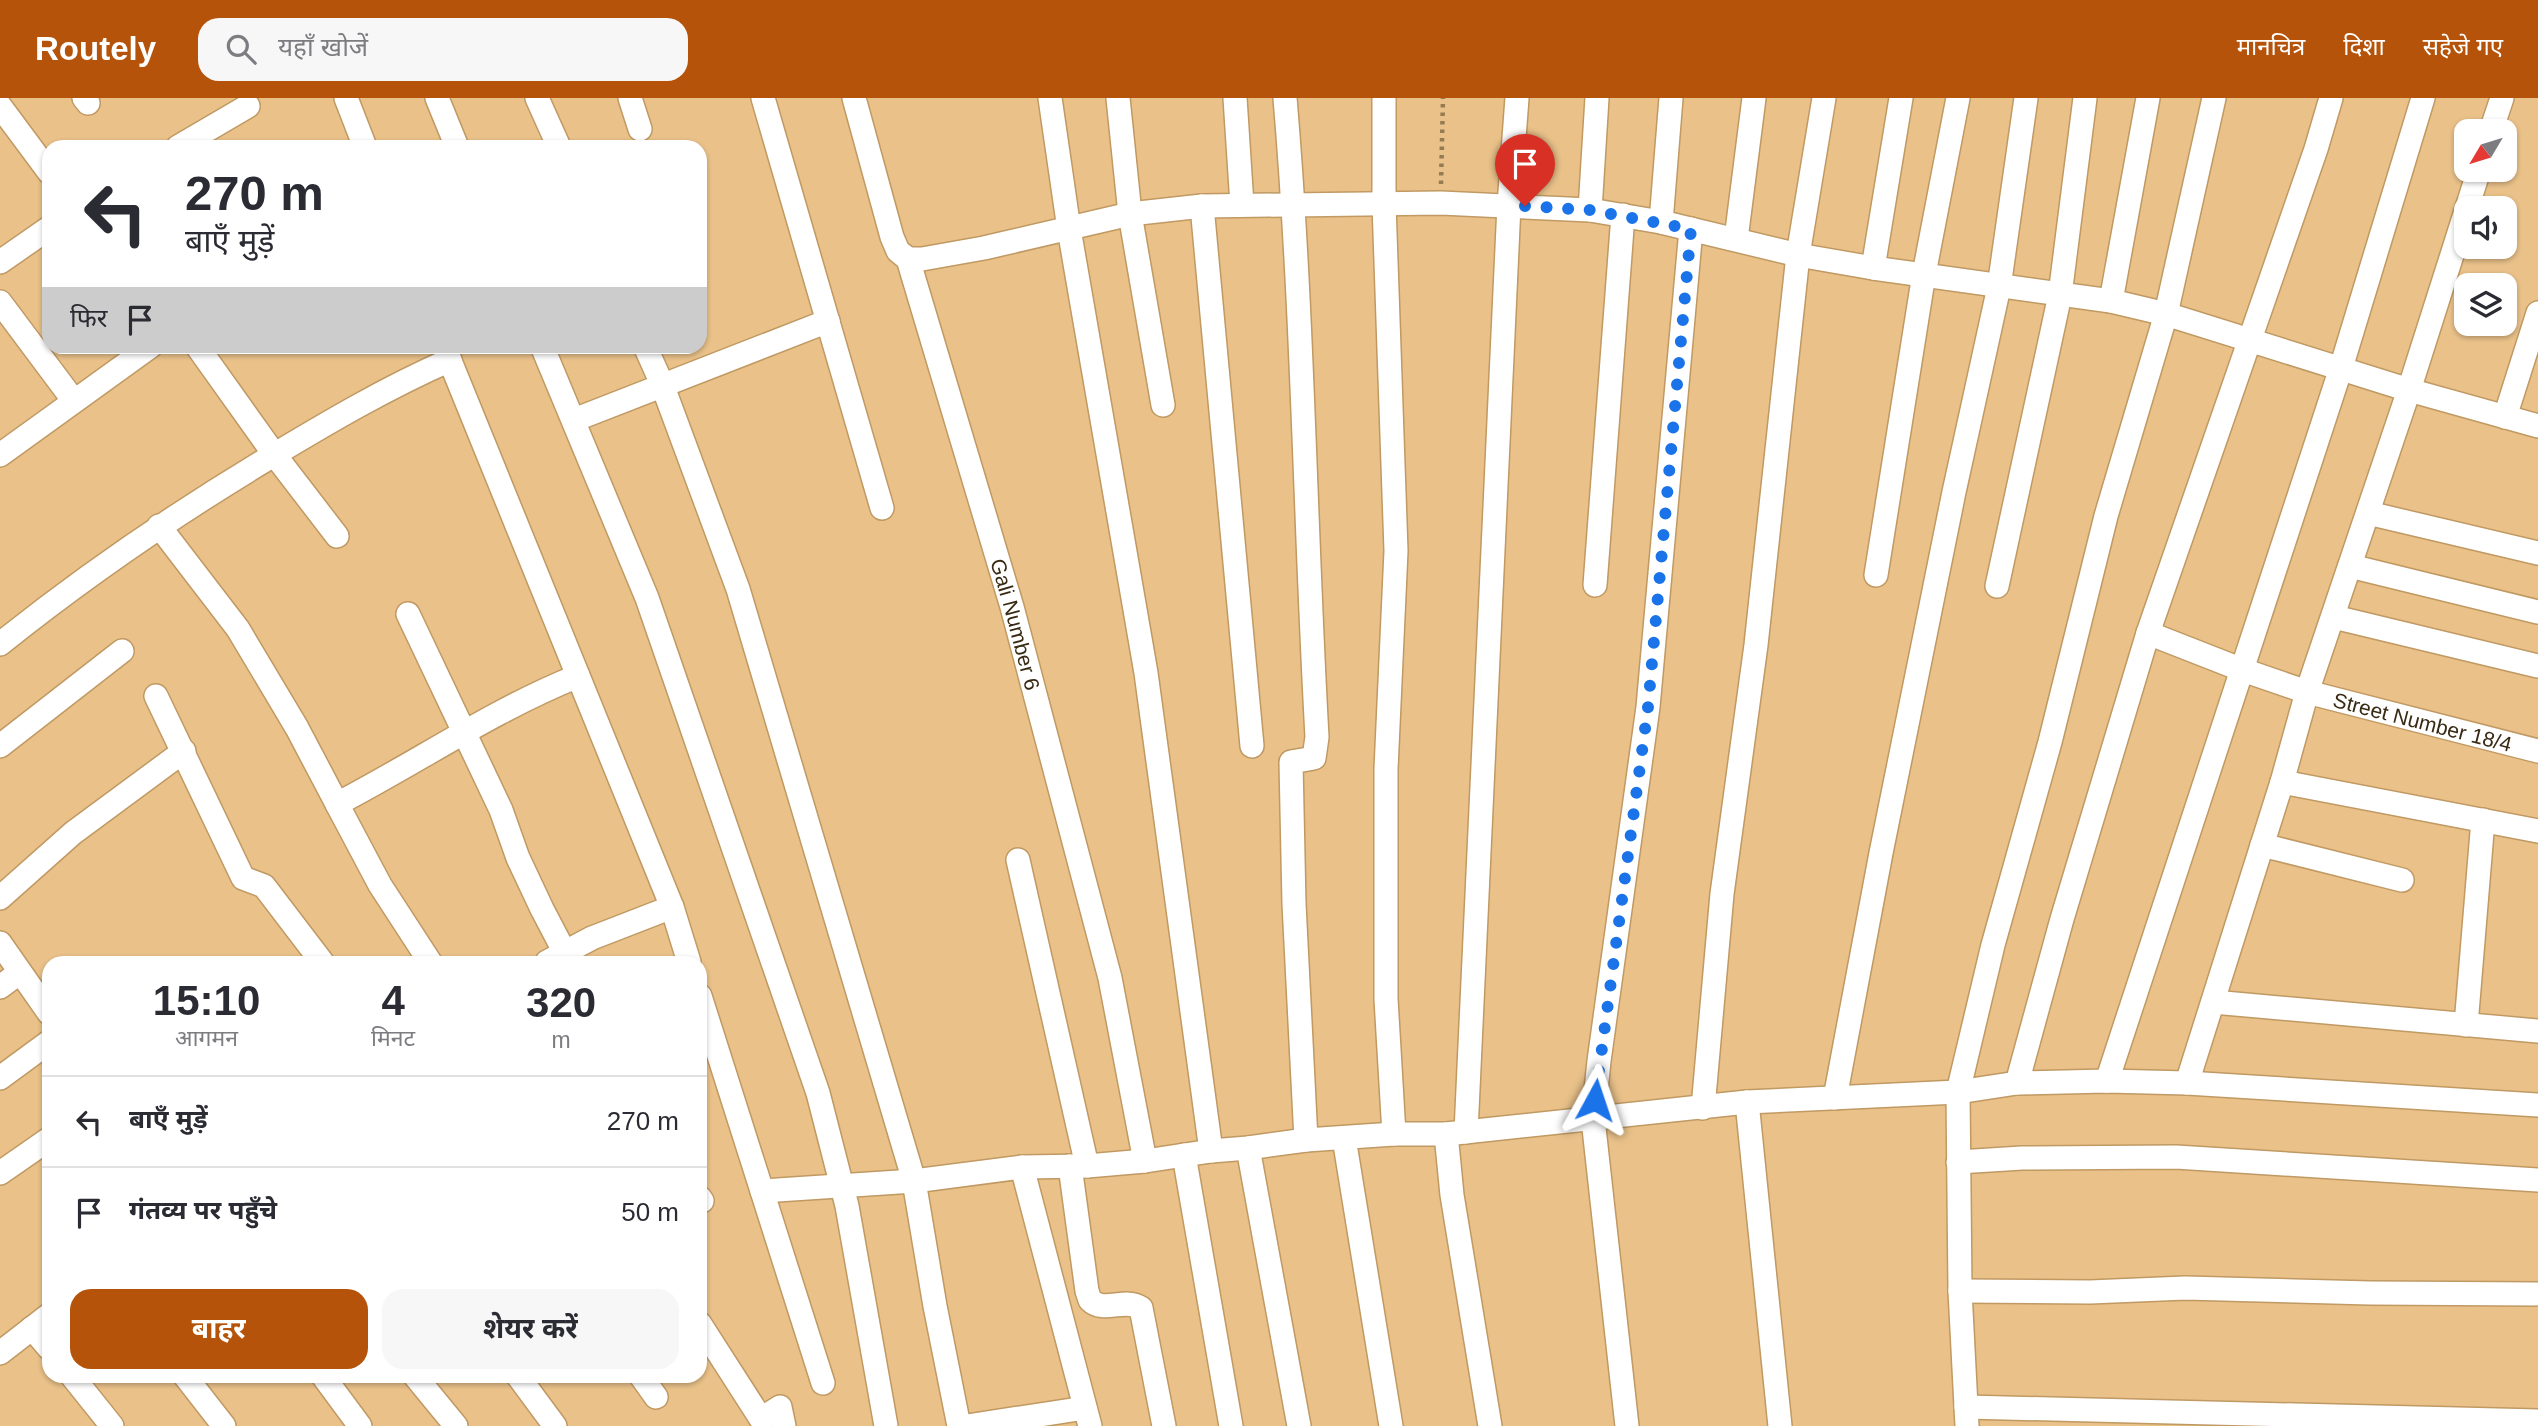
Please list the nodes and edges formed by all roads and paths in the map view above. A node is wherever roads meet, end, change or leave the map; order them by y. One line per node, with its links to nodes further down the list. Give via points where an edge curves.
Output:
1 (346, 98): 32 (street)
2 (437, 98): 33 (street)
3 (537, 98): 34 (street)
4 (630, 98): 30 (street)
5 (763, 98): 62 (street)
6 (854, 98): 53 (street, Gali Number 6, via 892,237)
7 (1050, 98): 46 (street)
8 (1118, 98): 43 (street)
9 (1235, 98): 38 (street)
10 (1285, 98): 39 (street)
11 (1384, 98): 37 (street)
12 (1443, 98): 36 (path)
13 (1517, 98): 40 (street)
14 (1597, 98): 42 (street)
15 (1671, 98): 45 (street)
16 (1754, 98): 49 (street)
17 (1824, 98): 52 (street)
18 (1900, 98): 54 (street)
19 (1958, 98): 55 (street)
20 (2026, 98): 56 (street)
21 (2085, 98): 57 (street)
22 (2148, 98): 58 (street)
23 (2214, 98): 61 (street)
24 (2331, 98): 63 (street)
25 (2423, 98): 70 (street)
26 (2502, 98): 29 (street)
27 (0, 106): 35 (street)
28 (248, 106): 31 (street)
29 (2495, 119)
30 (639, 129)
31 (189, 140)
32 (362, 140)
33 (454, 140)
34 (556, 140)
35 (42, 163)
36 (1441, 202): 37 (street); 40 (street)
37 (1384, 204): 39 (street); 139 (street, via 1396,551 1386,769 1386,999)
38 (1242, 205): 39 (street); 41 (street)
39 (1294, 205): 141 (street, via 1317,737 1314,758 1291,762)
40 (1508, 205): 42 (street); 138 (street)
41 (1202, 206): 43 (street); 102 (street)
42 (1590, 210): 44 (street)
43 (1130, 214): 46 (street); 74 (street)
44 (1623, 215): 45 (street); 87 (street)
45 (1661, 222): 47 (street)
46 (1069, 229): 53 (street); 144 (street, via 1146,673)
47 (1691, 229): 49 (street); 137 (street, via 1648,707)
48 (42, 231): 51 (street)
49 (1736, 239): 52 (street)
50 (2454, 248): 72 (street)
51 (4, 249)
52 (1798, 255): 54 (street); 136 (street, via 1756,645 1722,894)
53 (908, 259): 146 (street, Gali Number 6, via 1012,607 1110,978)
54 (1873, 268): 55 (street)
55 (1924, 274): 56 (street); 86 (street)
56 (1999, 287): 57 (street); 133 (street, via 1905,733)
57 (2060, 295): 58 (street); 88 (street)
58 (2110, 301): 61 (street)
59 (0, 302): 73 (street)
60 (2538, 313): 75 (street)
61 (2166, 314): 63 (street); 132 (street, via 2106,516)
62 (828, 321): 71 (street); 80 (street)
63 (2248, 338): 70 (street); 92 (street)
64 (140, 354): 73 (street)
65 (203, 354): 78 (street)
66 (445, 354): 78 (street)
67 (447, 354): 97 (street)
68 (545, 354): 76 (street)
69 (649, 354): 71 (street)
70 (2341, 368): 72 (street); 96 (street)
71 (662, 384): 76 (street); 152 (street, via 738,589)
72 (2409, 390): 75 (street); 81 (street)
73 (74, 401): 79 (street)
74 (1163, 405)
75 (2505, 417): 77 (street)
76 (573, 419): 153 (street, via 651,611 818,1093)
77 (2538, 426)
78 (274, 454): 82 (street); 83 (street)
79 (0, 455)
80 (882, 508)
81 (2368, 513): 84 (street); 85 (street)
82 (159, 526): 93 (street); 106 (street, via 238,629)
83 (337, 536)
84 (2538, 554)
85 (2350, 566): 89 (street); 91 (street)
86 (1876, 575)
87 (1595, 585)
88 (1997, 586)
89 (2538, 612)
90 (408, 614): 100 (street)
91 (2334, 617): 95 (street); 98 (street)
92 (2148, 632): 96 (street, Street Number 18/4); 130 (street)
93 (0, 644)
94 (122, 651): 101 (street)
95 (2538, 666)
96 (2240, 669): 98 (street, Street Number 18/4); 129 (street)
97 (578, 676): 100 (street); 113 (street)
98 (2307, 692): 104 (street, Street Number 18/4); 105 (street)
99 (156, 696): 103 (street)
100 (464, 731): 106 (street); 117 (street, via 537,899)
101 (0, 746)
102 (1252, 746)
103 (184, 751): 112 (street, via 73,833); 115 (street, via 243,878 264,886)
104 (2538, 751)
105 (2281, 782): 107 (street); 109 (street)
106 (337, 804): 116 (street, via 380,885)
107 (2483, 820): 108 (street); 125 (street)
108 (2538, 831)
109 (2262, 845): 111 (street); 122 (street)
110 (1018, 860): 148 (street)
111 (2402, 880)
112 (0, 898)
113 (672, 907): 118 (street, via 592,938); 119 (street)
114 (0, 943): 120 (street)
115 (316, 956)
116 (426, 956)
117 (555, 956)
118 (560, 956)
119 (688, 956)
120 (19, 973): 121 (street); 123 (street)
121 (0, 987)
122 (2213, 1002): 125 (street); 131 (street)
123 (42, 1004)
124 (707, 1018): 154 (street)
125 (2466, 1025): 126 (street)
126 (2538, 1031)
127 (42, 1046): 128 (street)
128 (0, 1078)
129 (2107, 1080): 130 (street); 131 (street)
130 (2017, 1083): 132 (street)
131 (2187, 1083): 135 (street)
132 (1958, 1092): 133 (street); 147 (street)
133 (1835, 1098): 134 (street)
134 (1747, 1102): 136 (street); 187 (street)
135 (2538, 1105)
136 (1703, 1108): 137 (street)
137 (1593, 1119): 138 (street); 186 (street)
138 (1456, 1133): 139 (street); 185 (street, via 1452,1195)
139 (1394, 1134): 140 (street)
140 (1343, 1138): 141 (street); 184 (street)
141 (1306, 1140): 143 (street)
142 (42, 1144): 150 (street)
143 (1248, 1149): 144 (street); 183 (street)
144 (1211, 1151): 145 (street)
145 (1184, 1155): 146 (street); 182 (street)
146 (1145, 1161): 148 (street)
147 (1958, 1161): 151 (street, via 2176,1157); 155 (street)
148 (1078, 1166): 149 (street); 181 (street, via 1087,1291 1094,1304 1131,1303 1141,1308)
149 (1022, 1167): 152 (street); 168 (street)
150 (0, 1173)
151 (2538, 1180)
152 (914, 1181): 153 (street); 179 (street)
153 (841, 1185): 154 (street); 178 (street)
154 (762, 1191): 166 (street)
155 (1960, 1291): 156 (street, via 2185,1288); 169 (street)
156 (2538, 1294)
157 (41, 1321): 159 (street)
158 (707, 1335): 177 (street, via 761,1419 780,1407)
159 (0, 1353)
160 (78, 1383): 172 (street)
161 (190, 1383): 173 (street)
162 (328, 1383): 174 (street)
163 (421, 1383): 175 (street)
164 (523, 1383): 176 (street)
165 (646, 1383): 167 (street)
166 (823, 1383)
167 (656, 1397)
168 (1088, 1417): 170 (street)
169 (1966, 1417): 171 (street)
170 (1038, 1420): 180 (street)
171 (2538, 1421)
172 (112, 1426)
173 (224, 1426)
174 (360, 1426)
175 (456, 1426)
176 (555, 1426)
177 (784, 1426)
178 (886, 1426)
179 (959, 1426)
180 (967, 1426)
181 (1164, 1426)
182 (1231, 1426)
183 (1299, 1426)
184 (1391, 1426)
185 (1490, 1426)
186 (1627, 1426)
187 (1780, 1426)

